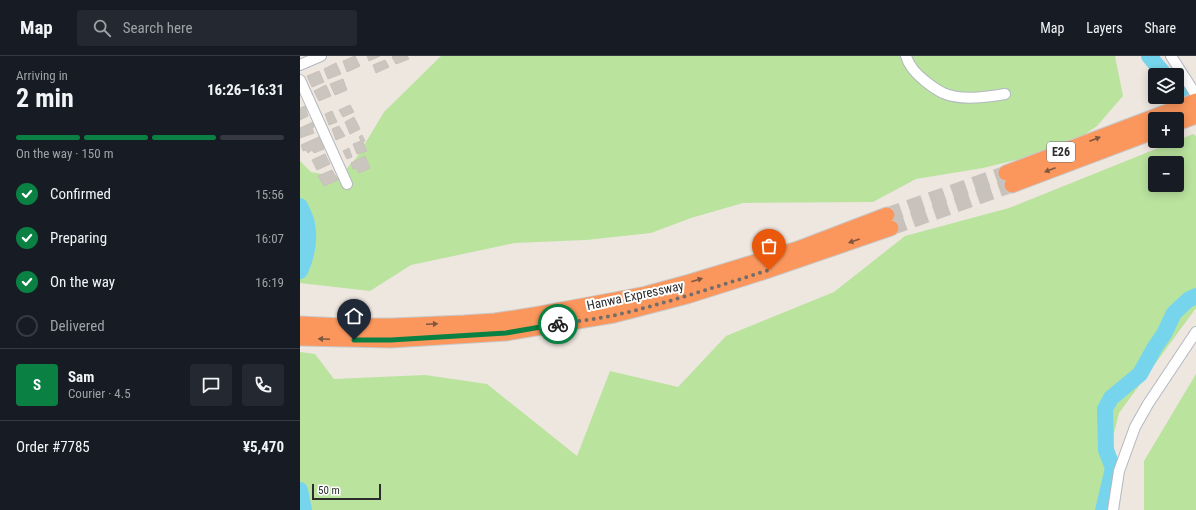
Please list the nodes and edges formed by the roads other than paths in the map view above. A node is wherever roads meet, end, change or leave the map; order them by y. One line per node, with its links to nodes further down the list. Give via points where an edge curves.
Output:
1 (321, 56): 4 (street)
2 (906, 56): 6 (street, via 915,73 943,93 974,98)
3 (1171, 56): 7 (street)
4 (300, 65)
5 (300, 80): 14 (street)
6 (1005, 94)
7 (1196, 95)
8 (1196, 101): 9 (highway, E26, one-way to 8)
9 (1166, 112)
10 (1196, 116): 12 (highway)
11 (1148, 119): 13 (highway, E26, one-way to 11, via 1009,179)
12 (1184, 120)
13 (1148, 134)
14 (347, 184)
15 (889, 221): 18 (highway, Hanwa Expressway, via 646,294 495,321)
16 (300, 324): 18 (highway, Hanwa Expressway, via 342,326)
17 (1196, 332): 20 (street, via 1135,427 1120,471)
18 (392, 333): 19 (highway, Hanwa Expressway, one-way to 19)
19 (300, 338)
20 (1113, 510)

